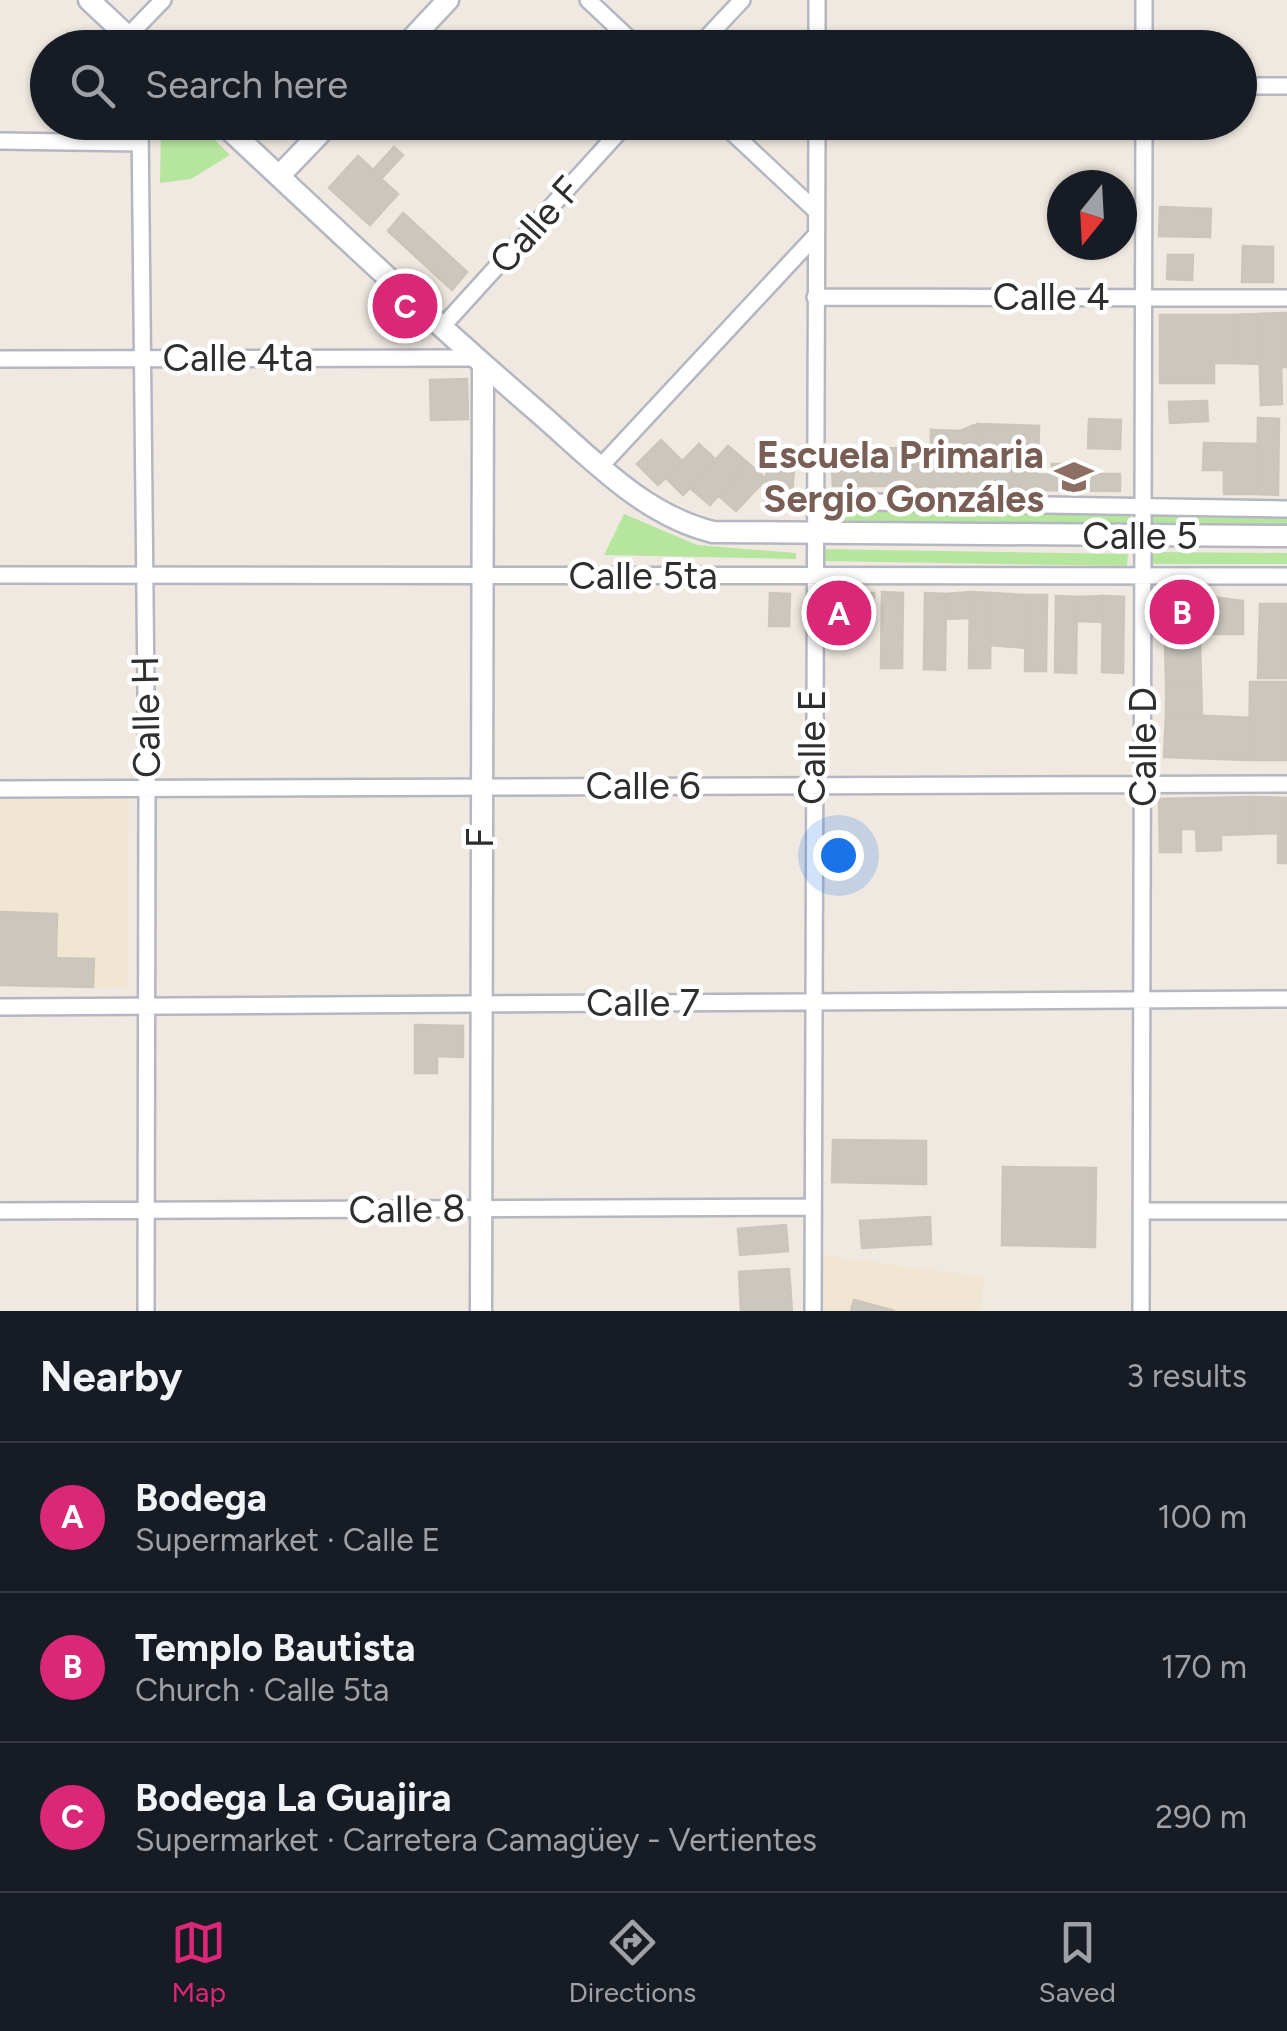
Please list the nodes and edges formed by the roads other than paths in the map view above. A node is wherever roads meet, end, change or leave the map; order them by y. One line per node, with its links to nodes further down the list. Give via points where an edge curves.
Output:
1 (89, 0): 8 (main road)
2 (163, 0): 9 (street)
3 (448, 0): 10 (main road)
4 (588, 0): 11 (street)
5 (742, 0): 12 (street)
6 (818, 0): 13 (street)
7 (1144, 0): 14 (street)
8 (121, 30)
9 (145, 30)
10 (420, 30)
11 (620, 30)
12 (714, 30)
13 (818, 30)
14 (1144, 30)
15 (1257, 86): 16 (street)
16 (1287, 86)
17 (241, 140): 25 (main road, Calle 5)
18 (314, 140): 25 (main road)
19 (612, 140): 31 (street, Calle F)
20 (739, 140): 26 (street)
21 (817, 140): 26 (street, Calle E)
22 (1144, 140): 29 (street, Calle D)
23 (0, 141): 24 (street)
24 (140, 143): 32 (street, Calle H)
25 (280, 176): 31 (main road, Calle 5)
26 (815, 210): 27 (street, Calle E)
27 (815, 236): 28 (street, Calle E); 35 (street)
28 (814, 296): 29 (street, Calle 4); 36 (street, Calle E)
29 (1142, 298): 30 (street, Calle 4); 37 (street, Calle D)
30 (1287, 298)
31 (442, 327): 34 (main road, Calle 5)
32 (142, 358): 33 (street, Calle 4ta); 34 (street, Calle 4ta); 43 (street, Calle H)
33 (0, 359)
34 (479, 361): 35 (main road, Calle 5); 44 (main road, F)
35 (601, 466): 39 (main road, Calle 5, via 654,509 689,526)
36 (813, 501): 37 (street, Calle 5); 39 (street, Calle E)
37 (1142, 506): 38 (street, Calle 5); 40 (street, Calle D)
38 (1287, 509)
39 (812, 534): 40 (main road, Calle 5); 45 (street, Calle E)
40 (1142, 536): 41 (main road, Calle 5); 46 (street, Calle D)
41 (1287, 536)
42 (0, 576): 43 (street, Calle 5ta)
43 (145, 576): 44 (street, Calle 5ta); 52 (street, Calle H)
44 (482, 576): 45 (street, Calle 5ta); 51 (main road, F)
45 (812, 576): 46 (street, Calle 5ta); 50 (street, Calle E)
46 (1142, 576): 47 (street, Calle 5ta); 48 (street, Calle D)
47 (1287, 576)
48 (1143, 784): 49 (street, Calle 6); 50 (street, Calle 6); 55 (street, Calle D)
49 (1287, 784)
50 (812, 786): 51 (street, Calle 6); 56 (street, Calle E)
51 (480, 787): 52 (street, Calle 6); 57 (main road, F)
52 (147, 788): 53 (street, Calle 6); 58 (street, Calle H)
53 (0, 789)
54 (1287, 999): 55 (street, Calle 7)
55 (1142, 1000): 56 (street, Calle 7); 63 (street, Calle D)
56 (812, 1002): 57 (street, Calle 7); 61 (street, Calle E)
57 (480, 1004): 58 (street, Calle 7); 60 (main road, F)
58 (144, 1006): 59 (street, Calle 7); 62 (street, Calle H)
59 (0, 1007)
60 (481, 1208): 61 (street, Calle 8); 62 (street, Calle 8); 67 (main road, F)
61 (813, 1208): 68 (street, Calle E)
62 (145, 1211): 65 (street, Calle 8); 66 (street, Calle H)
63 (1141, 1211): 64 (street); 69 (street, Calle D)
64 (1287, 1211)
65 (0, 1212)
66 (146, 1311)
67 (482, 1311)
68 (813, 1311)
69 (1141, 1311)

